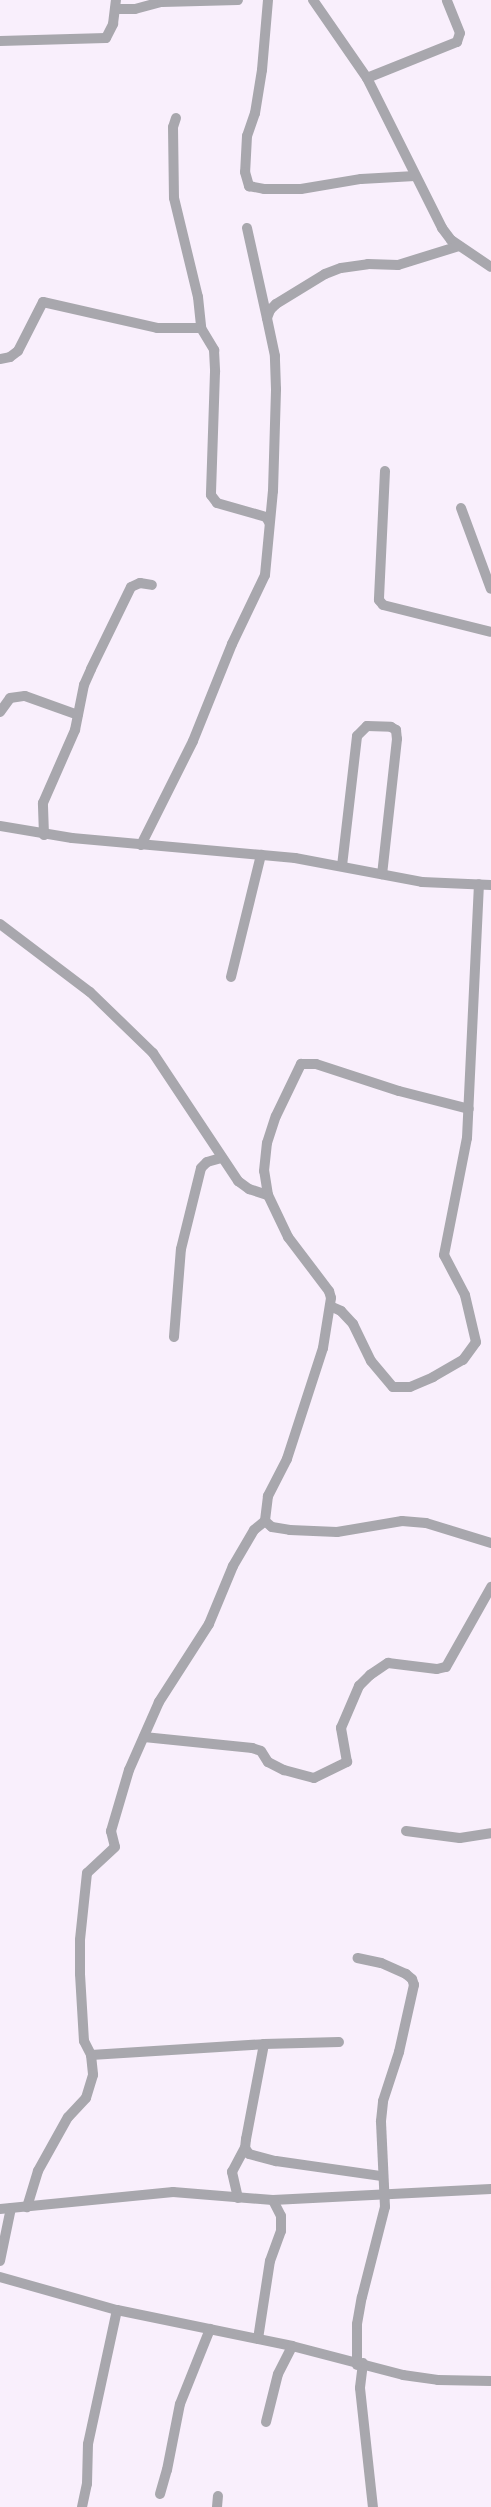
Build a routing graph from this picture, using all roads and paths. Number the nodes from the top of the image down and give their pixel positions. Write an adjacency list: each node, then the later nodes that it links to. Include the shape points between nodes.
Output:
1 (238, 0): 5 (street, via 162,2 135,9)
2 (268, 0): 9 (street, via 262,70 247,136 245,172 249,186 301,189)
3 (313, 0): 7 (street)
4 (447, 0): 7 (street, via 460,33 457,42)
5 (116, 4): 6 (street, via 106,38)
6 (0, 41)
7 (367, 78): 9 (street)
8 (176, 118): 14 (street, via 174,198 198,297)
9 (415, 176): 11 (street, via 442,228)
10 (248, 228): 13 (street)
11 (459, 246): 12 (street); 13 (street, via 398,265 361,265 324,274 276,304)
12 (491, 267)
13 (267, 318): 18 (street, via 275,356 276,389)
14 (201, 328): 15 (street, via 157,328 43,302 18,351); 18 (street, via 214,350 216,372 211,495 217,503 266,517)
15 (0, 359)
16 (386, 471): 21 (street, via 379,600 383,605)
17 (461, 508): 20 (street)
18 (269, 522): 26 (street, via 265,575 193,741)
19 (152, 585): 23 (street, via 141,583 131,587 84,685)
20 (491, 589)
21 (491, 632)
22 (0, 712): 23 (street, via 10,698 25,696)
23 (78, 715): 25 (street, via 43,803)
24 (0, 826): 25 (street)
25 (44, 835): 26 (street)
26 (141, 845): 27 (street)
27 (261, 855): 28 (street); 33 (street)
28 (342, 866): 29 (street); 29 (street, via 357,736 367,726 391,727 398,734)
29 (382, 874): 30 (street, via 422,882)
30 (479, 884): 31 (street); 34 (street)
31 (491, 885)
32 (0, 924): 35 (street, via 61,969 153,1053)
33 (231, 977)
34 (469, 1110): 36 (street, via 316,1064 301,1064 267,1143 264,1171); 37 (street, via 465,1151 444,1248 447,1263 465,1295 476,1342 463,1360 410,1387 393,1387 371,1361 353,1324)
35 (221, 1158): 36 (street, via 238,1181); 38 (street, via 201,1168 181,1249)
36 (268, 1195): 37 (street, via 288,1237 329,1291)
37 (330, 1306): 39 (street, via 323,1348 287,1459 268,1496)
38 (174, 1337)
39 (265, 1521): 40 (street, via 272,1527 290,1530 337,1532 402,1521 426,1523); 42 (street, via 254,1530 233,1566 209,1624 159,1702)
40 (491, 1543)
41 (491, 1587): 42 (street, via 446,1667 388,1663 359,1686 341,1728 346,1762 314,1778 284,1770 252,1748)
42 (144, 1737): 48 (street, via 129,1770 111,1831 115,1847 87,1873 84,1888 80,1974 84,2042)
43 (406, 1831): 44 (street, via 460,1838)
44 (491, 1833)
45 (358, 1958): 50 (street, via 381,1962 406,1974 414,1985 383,2101)
46 (339, 2042): 47 (street)
47 (264, 2044): 48 (street); 49 (street)
48 (91, 2055): 55 (street, via 90,2091 68,2117 38,2172)
49 (245, 2148): 50 (street, via 257,2158); 53 (street, via 232,2172)
50 (382, 2176): 52 (street)
51 (491, 2189): 52 (street)
52 (384, 2197): 54 (street); 63 (street, via 385,2207 357,2324)
53 (238, 2198): 54 (street); 55 (street, via 173,2192)
54 (273, 2200): 61 (street, via 281,2216 281,2231 270,2261)
55 (27, 2207): 56 (street)
56 (5, 2208): 57 (street)
57 (0, 2261)
58 (0, 2277): 59 (street)
59 (117, 2310): 60 (street); 68 (street, via 88,2445)
60 (210, 2329): 61 (street); 66 (street, via 180,2404)
61 (258, 2339): 62 (street)
62 (292, 2346): 63 (street); 65 (street, via 278,2374)
63 (360, 2364): 64 (street, via 438,2380); 67 (street)
64 (491, 2380)
65 (266, 2422)
66 (160, 2494)
67 (372, 2505)
68 (82, 2507)

